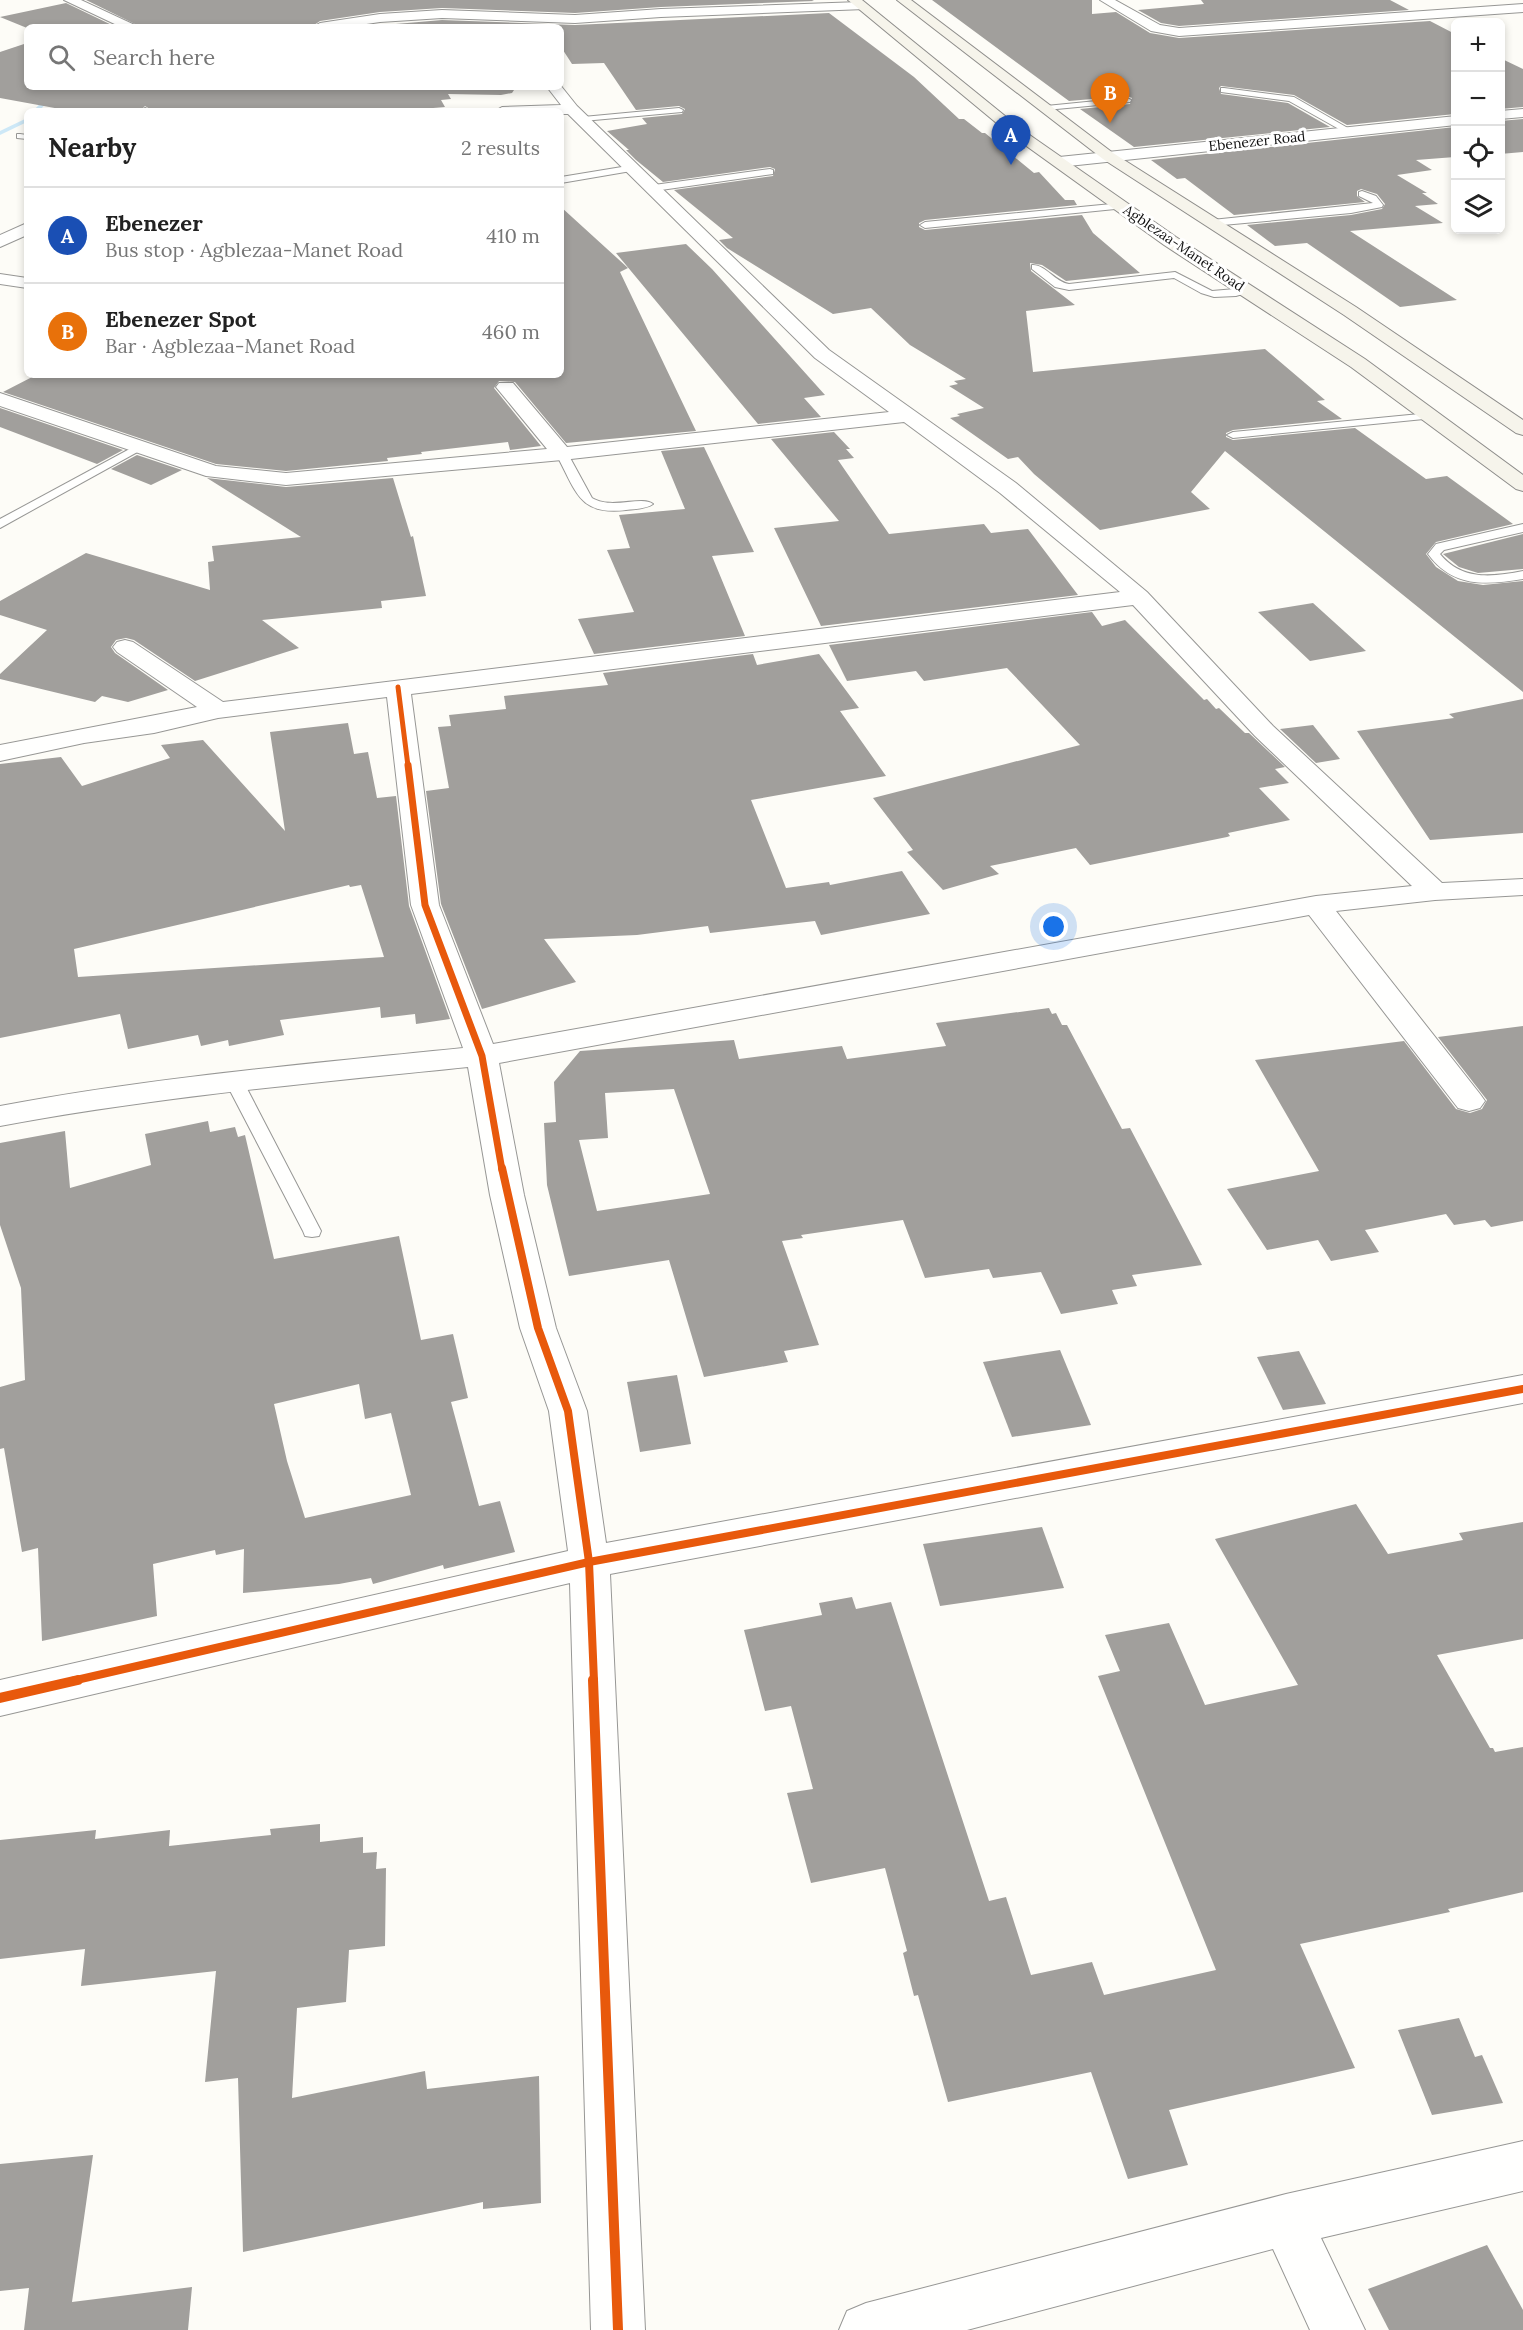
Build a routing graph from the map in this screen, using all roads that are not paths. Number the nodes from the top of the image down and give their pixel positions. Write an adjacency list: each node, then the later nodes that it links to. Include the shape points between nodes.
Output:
1 (70, 0): 9 (street)
2 (631, 0): 7 (street)
3 (903, 0): 16 (main road)
4 (1106, 0): 6 (street, via 1156,28 1179,32)
5 (856, 3): 7 (street); 25 (main road, Agblezaa-Manet Road)
6 (1522, 8)
7 (662, 13): 8 (street)
8 (575, 19): 10 (street, via 442,14); 11 (street)
9 (125, 24)
10 (340, 24)
11 (562, 24)
12 (1224, 90): 23 (lane, via 1291,99)
13 (543, 91): 15 (street); 20 (street)
14 (1127, 100): 16 (lane)
15 (509, 108)
16 (1046, 108): 24 (main road)
17 (679, 110): 20 (lane)
18 (564, 113): 20 (street)
19 (1523, 113): 21 (street)
20 (578, 114): 26 (street)
21 (1505, 115)
22 (1451, 120): 23 (street, Ebenezer Road)
23 (1349, 131): 24 (street, Ebenezer Road)
24 (1108, 156): 25 (street, Ebenezer Road); 32 (main road)
25 (1059, 162): 31 (main road, Agblezaa-Manet Road)
26 (634, 168): 28 (lane); 29 (street)
27 (770, 172): 29 (lane)
28 (564, 180)
29 (654, 188): 42 (street, via 822,354)
30 (1362, 194): 32 (lane, via 1379,205)
31 (1122, 207): 33 (lane); 39 (main road, Agblezaa-Manet Road)
32 (1212, 223): 44 (main road)
33 (925, 225)
34 (24, 230): 35 (street)
35 (0, 242)
36 (1035, 267): 39 (lane, via 1058,285 1069,287 1175,275 1206,293)
37 (0, 279): 38 (street)
38 (24, 283)
39 (1247, 291): 43 (main road, Agblezaa-Manet Road, via 1358,363)
40 (506, 387): 47 (street)
41 (0, 399): 46 (street)
42 (905, 416): 47 (street); 53 (street, via 1008,488)
43 (1430, 416): 45 (lane); 48 (main road, Agblezaa-Manet Road)
44 (1523, 429)
45 (1233, 435)
46 (137, 448): 47 (street, via 213,472 286,479); 50 (lane)
47 (562, 454): 49 (lane, via 592,504 603,508)
48 (1523, 485)
49 (647, 504)
50 (0, 524)
51 (1521, 532): 52 (lane, via 1440,547 1434,554 1468,579)
52 (1523, 575)
53 (1139, 597): 55 (street); 59 (street, via 1264,731)
54 (125, 647): 56 (street)
55 (398, 687): 56 (street); 61 (street, via 425,905)
56 (218, 710): 57 (street)
57 (0, 753)
58 (1523, 887): 59 (street)
59 (1435, 892): 60 (street)
60 (1316, 905): 61 (street); 63 (street)
61 (482, 1056): 62 (street); 67 (street, via 507,1195 538,1328 568,1411)
62 (234, 1080): 64 (street); 65 (lane)
63 (1469, 1101)
64 (0, 1116)
65 (312, 1231)
66 (1523, 1389): 67 (street)
67 (589, 1562): 68 (street); 71 (street)
68 (0, 1698)
69 (1523, 2166): 70 (street)
70 (1286, 2220): 72 (street); 73 (street)
71 (618, 2330)
72 (866, 2330)
73 (1338, 2330)

